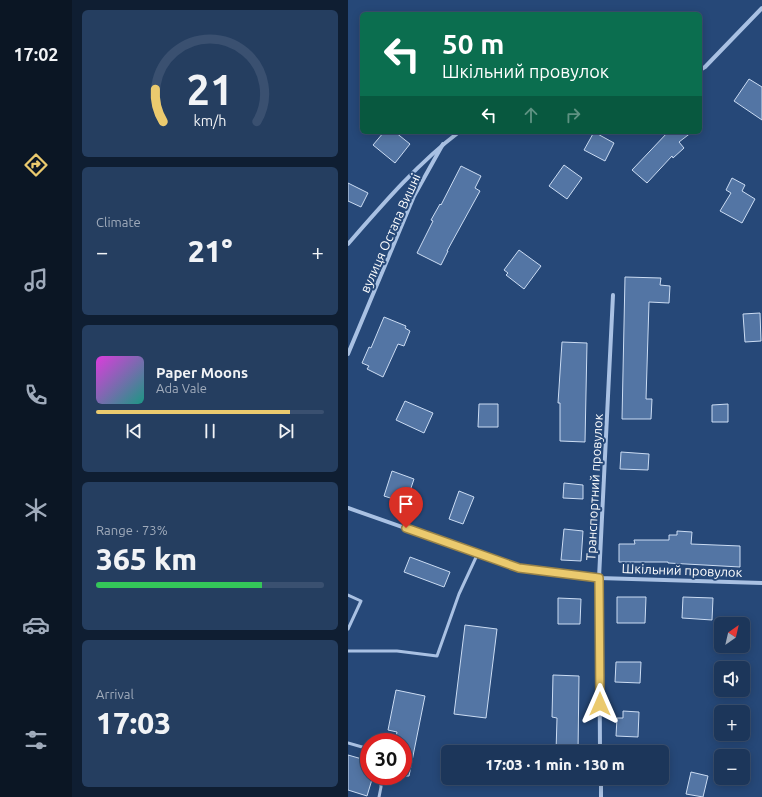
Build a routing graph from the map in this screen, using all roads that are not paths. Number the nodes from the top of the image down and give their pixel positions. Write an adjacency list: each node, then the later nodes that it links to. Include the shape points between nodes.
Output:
1 (762, 8): 2 (street)
2 (702, 69)
3 (456, 134): 4 (street)
4 (443, 144): 5 (street, via 380,206); 7 (street, вулиця Остапа Вишні, via 414,196)
5 (348, 244)
6 (613, 295): 10 (street, Транспортний провулок)
7 (348, 354)
8 (348, 508): 9 (street, Шкільний провулок)
9 (478, 553): 10 (street, Шкільний провулок, via 519,568); 14 (lane, via 459,594 437,656 397,651)
10 (599, 578): 11 (street, Шкільний провулок); 16 (street, Транспортний провулок)
11 (762, 583)
12 (348, 595): 13 (lane, via 361,601)
13 (348, 629)
14 (348, 651)
15 (348, 743): 17 (lane)
16 (600, 745)
17 (360, 746)
18 (381, 785): 20 (lane)
19 (600, 785): 21 (street)
20 (379, 797)
21 (601, 797)

